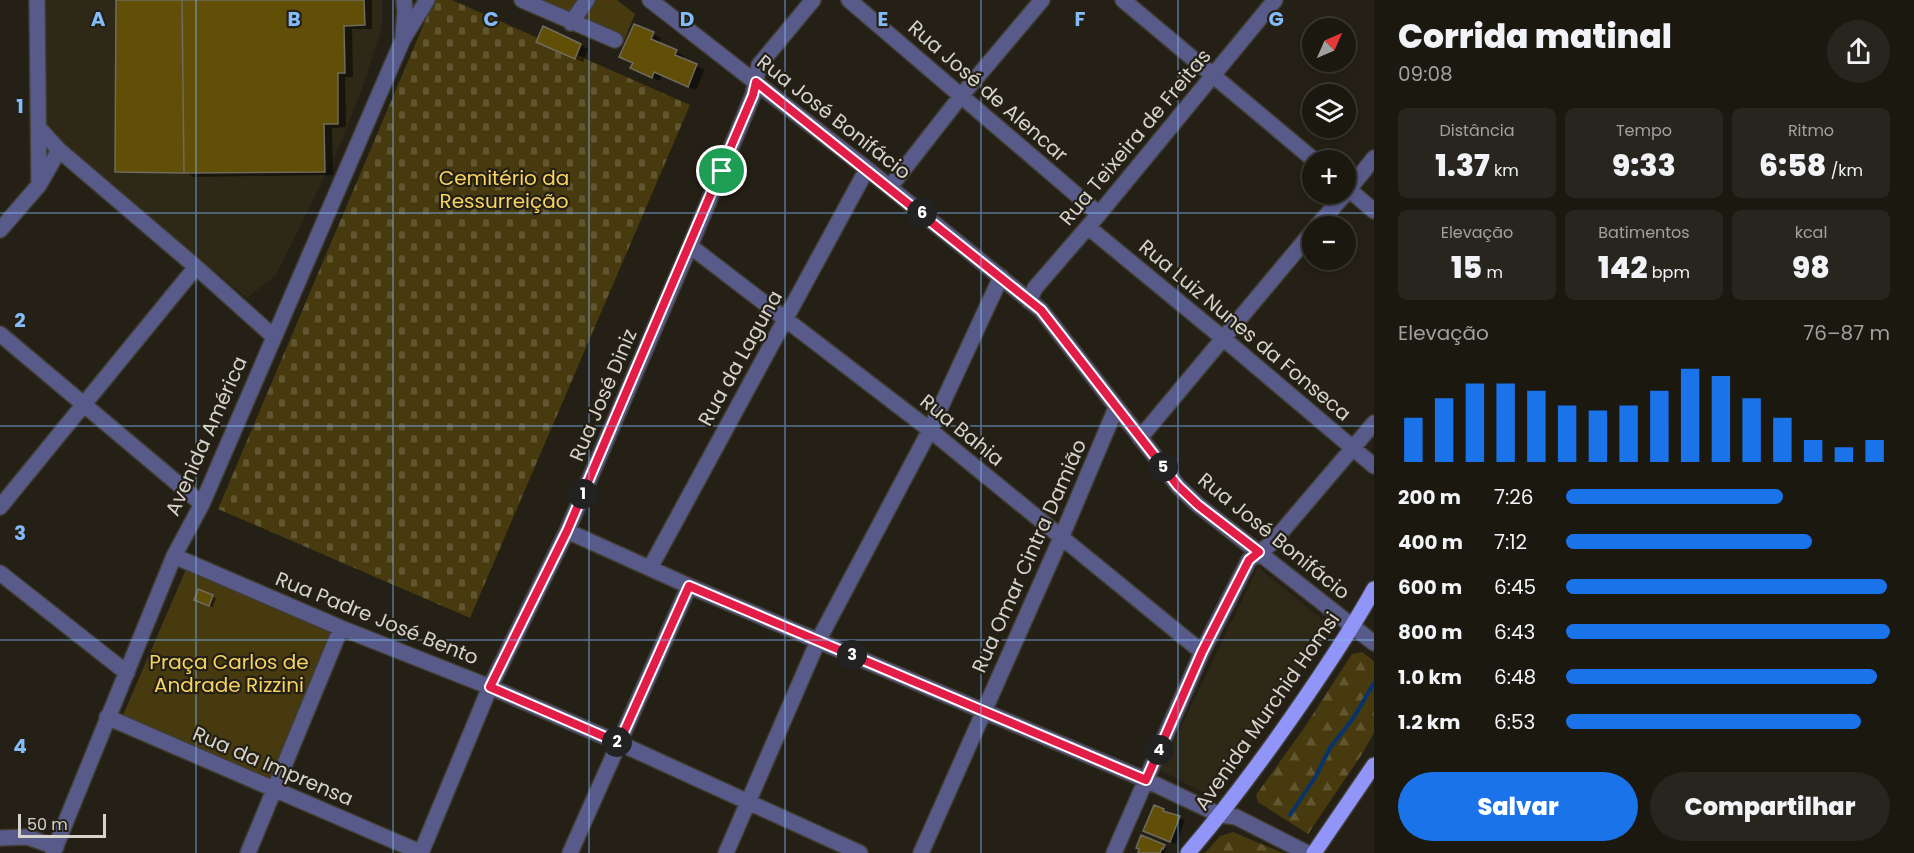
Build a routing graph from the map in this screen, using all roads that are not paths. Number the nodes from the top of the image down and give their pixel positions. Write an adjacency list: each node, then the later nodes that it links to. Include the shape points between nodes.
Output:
1 (37, 0): 18 (street)
2 (404, 0): 13 (street, Avenida América)
3 (427, 0): 13 (street, Avenida América)
4 (522, 0): 12 (street)
5 (586, 0): 12 (street)
6 (650, 0): 16 (street, Rua José Bonifácio)
7 (813, 0): 16 (street, Rua José Diniz, via 759,65)
8 (849, 0): 17 (street, Rua José de Alencar)
9 (1042, 0): 17 (street)
10 (1123, 0): 15 (street)
11 (1275, 0): 15 (street, Rua Teixeira de Freitas)
12 (571, 23): 14 (street)
13 (403, 39): 40 (street, Avenida América)
14 (615, 40)
15 (1213, 76): 20 (street); 29 (street, Rua Teixeira de Freitas)
16 (756, 82): 22 (street, Rua José Bonifácio); 34 (street, Rua José Diniz)
17 (961, 96): 25 (street); 29 (street, Rua José de Alencar)
18 (39, 128): 19 (street); 24 (street)
19 (59, 150): 24 (street); 35 (street)
20 (1302, 150)
21 (1374, 158): 23 (street)
22 (867, 169): 25 (street, Rua José Bonifácio); 38 (street, Rua da Laguna)
23 (1356, 179)
24 (39, 185): 32 (street)
25 (890, 187): 36 (street, Rua José Bonifácio)
26 (1356, 198): 28 (street)
27 (1335, 204): 30 (street)
28 (1374, 211)
29 (1099, 214): 31 (street, Rua Teixeira de Freitas)
30 (1325, 216)
31 (1088, 227): 37 (street, Rua Teixeira de Freitas, via 1035,288); 41 (street, Rua Luiz Nunes da Fonseca)
32 (0, 230)
33 (1302, 244): 41 (street)
34 (690, 246): 38 (street, Rua Bahia); 51 (street, Rua José Diniz)
35 (196, 267): 40 (street); 42 (street)
36 (1001, 277): 37 (street, Rua José Bonifácio); 45 (street)
37 (1029, 301): 43 (street, Rua José Bonifácio, via 1041,310)
38 (785, 320): 45 (street, Rua Bahia); 55 (street, Rua da Laguna)
39 (0, 334): 42 (street)
40 (273, 336): 49 (street, Avenida América)
41 (1224, 339): 46 (street); 47 (street, Rua Luiz Nunes da Fonseca)
42 (84, 405): 49 (street); 50 (street)
43 (1116, 408): 46 (street, Rua José Bonifácio); 52 (street, Rua Omar Cintra Damião)
44 (1374, 423): 47 (street)
45 (930, 430): 52 (street, Rua Bahia); 61 (street)
46 (1140, 438): 53 (street, Rua José Bonifácio, via 1178,486)
47 (1354, 448): 48 (street, Rua Luiz Nunes da Fonseca); 53 (street, via 1272,543)
48 (1374, 466)
49 (202, 504): 54 (street, Avenida América)
50 (0, 507)
51 (567, 531): 55 (street); 65 (street, Rua José Diniz)
52 (1061, 538): 63 (street, Rua Bahia); 66 (street, Rua Omar Cintra Damião)
53 (1259, 552): 59 (street, Rua José Bonifácio); 63 (street, via 1249,560)
54 (174, 556): 60 (street, Rua Padre José Bento); 64 (street, Avenida América)
55 (650, 568): 57 (street)
56 (0, 573): 64 (street)
57 (689, 586): 61 (street); 68 (street)
58 (1374, 589): 59 (main road, Avenida Murchid Homsi)
59 (1353, 627): 62 (street, Rua José Bonifácio); 73 (main road, Avenida Murchid Homsi)
60 (341, 628): 65 (street, Rua Padre José Bento); 71 (street)
61 (818, 641): 66 (street); 72 (street)
62 (1374, 643)
63 (1202, 652): 70 (street)
64 (127, 673): 67 (street, Avenida América)
65 (490, 687): 68 (street, Rua Padre José Bento); 77 (street, Rua José Diniz)
66 (983, 711): 70 (street); 81 (street, Rua Omar Cintra Damião)
67 (107, 717): 71 (street, Rua da Imprensa); 75 (street, Avenida América)
68 (619, 743): 72 (street, Rua Padre José Bento); 78 (street)
69 (1374, 765): 85 (main road)
70 (1146, 780): 73 (street); 82 (street)
71 (275, 790): 76 (street); 77 (street, Rua da Imprensa)
72 (749, 802): 79 (street); 80 (street, Rua Padre José Bento)
73 (1220, 815): 83 (main road, Avenida Murchid Homsi); 84 (street, via 1236,817)
74 (0, 838): 75 (street, via 27,837)
75 (55, 850)
76 (248, 853)
77 (421, 853)
78 (570, 853)
79 (726, 853)
80 (860, 853)
81 (921, 853)
82 (1114, 853)
83 (1188, 853)
84 (1307, 853)
85 (1314, 853)

